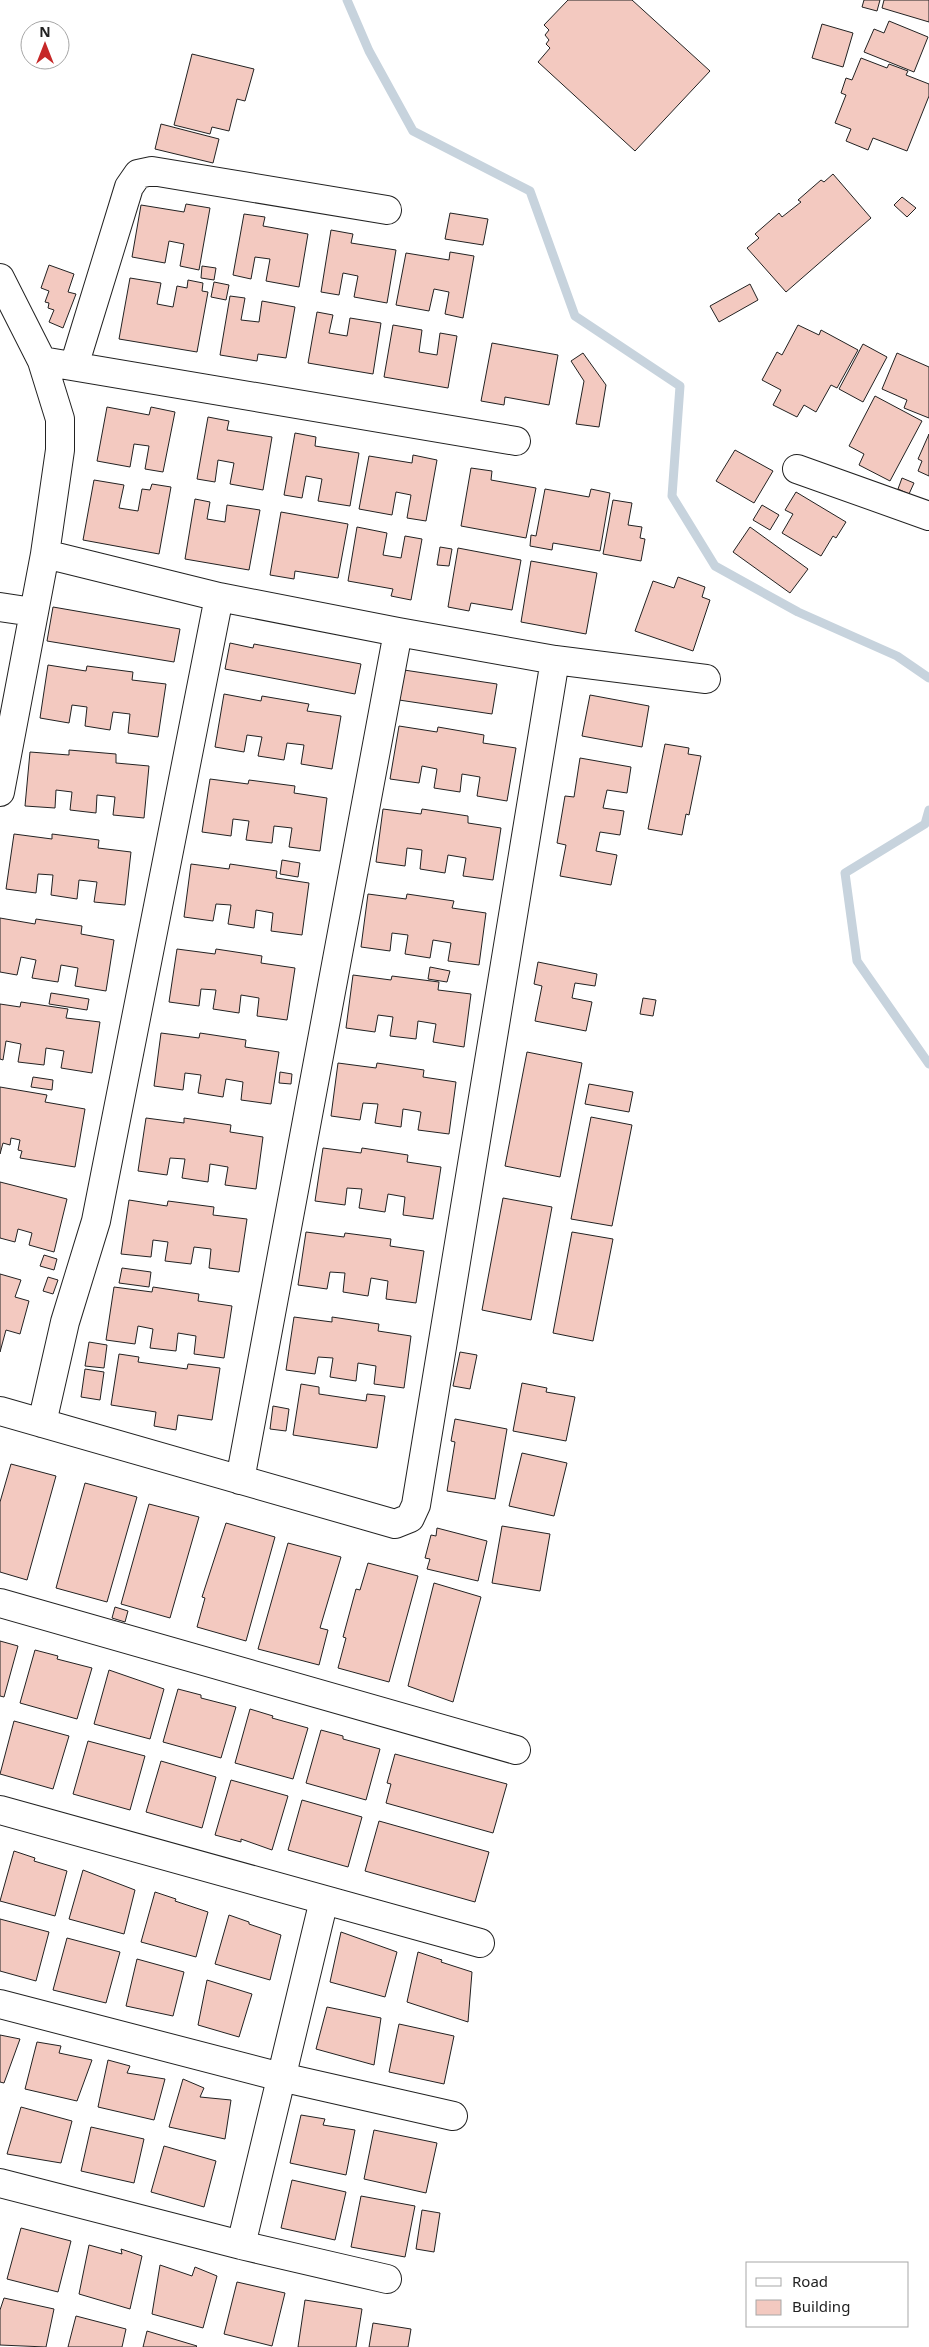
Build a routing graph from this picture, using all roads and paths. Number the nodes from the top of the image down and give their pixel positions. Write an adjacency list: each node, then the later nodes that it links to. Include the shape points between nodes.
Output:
1 (387, 210): 4 (street, via 152,171 138,174 129,187)
2 (0, 278): 3 (street)
3 (42, 361): 4 (street); 8 (street, via 60,419 60,450)
4 (74, 366): 5 (street)
5 (516, 441)
6 (797, 469): 7 (street)
7 (929, 516)
8 (44, 554): 9 (street); 11 (street)
9 (219, 597): 12 (street); 17 (street, via 96,1221 65,1322)
10 (0, 607): 11 (street)
11 (33, 612): 15 (street)
12 (398, 632): 13 (street); 18 (street)
13 (555, 660): 14 (street); 18 (street, via 416,1505 410,1518 395,1524)
14 (706, 680)
15 (0, 792)
16 (0, 1411): 17 (street)
17 (42, 1422): 18 (street)
18 (240, 1480)
19 (0, 1603): 20 (street)
20 (516, 1750)
21 (0, 1810): 22 (street)
22 (324, 1900): 23 (street); 25 (street)
23 (480, 1943)
24 (0, 2004): 25 (street)
25 (281, 2077): 26 (street); 28 (street)
26 (453, 2116)
27 (0, 2183): 28 (street)
28 (242, 2246): 29 (street)
29 (387, 2279)

